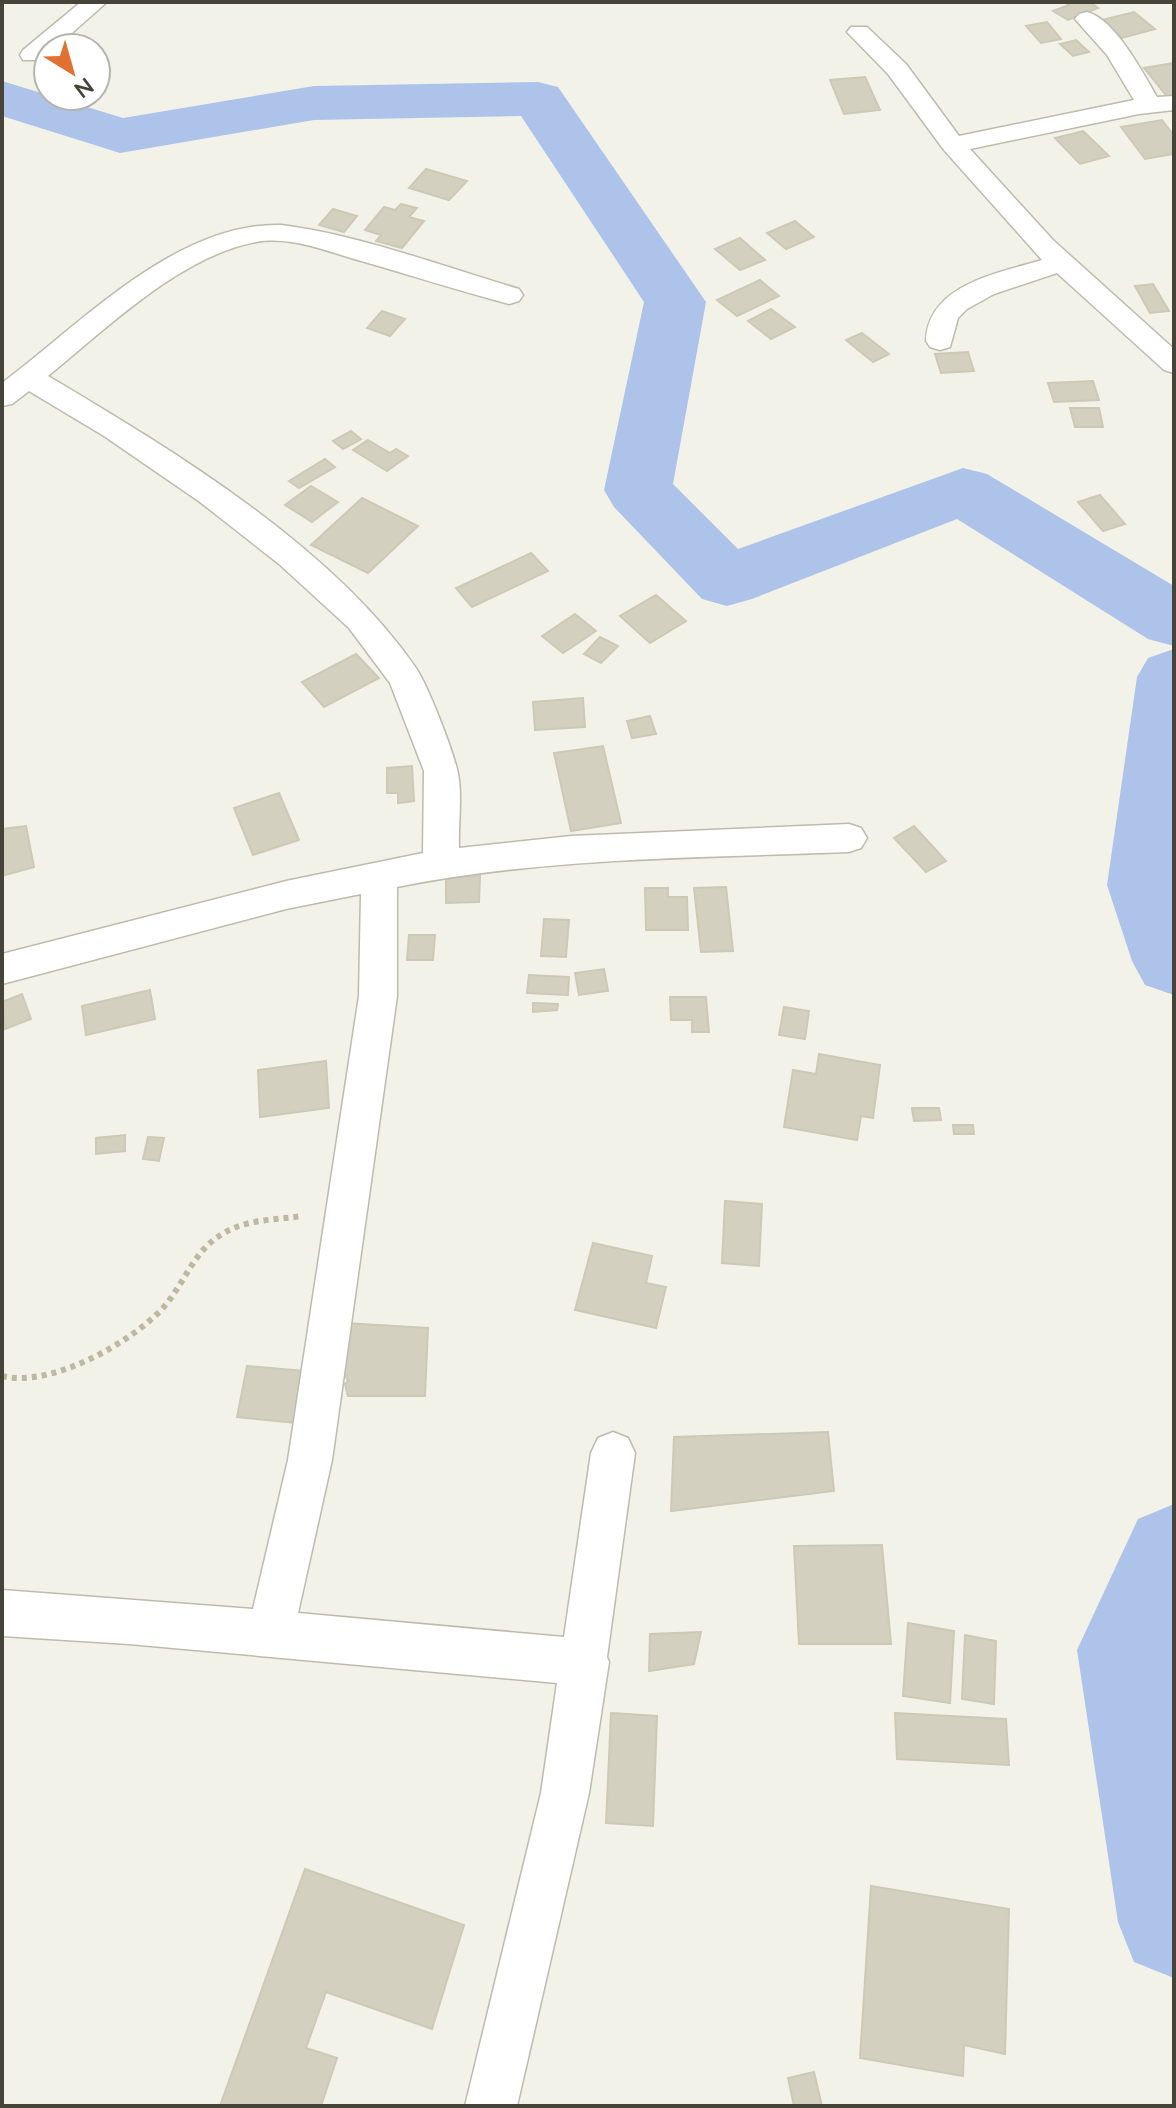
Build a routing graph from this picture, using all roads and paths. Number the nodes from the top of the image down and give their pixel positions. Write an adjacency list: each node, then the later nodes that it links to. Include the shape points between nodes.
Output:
1 (95, 2): 3 (street)
2 (1087, 19): 5 (street)
3 (59, 32)
4 (859, 32): 6 (street, via 897,69)
5 (1162, 104): 6 (street)
6 (953, 145): 7 (street)
7 (1061, 263): 9 (street, via 953,306 943,320); 10 (street)
8 (509, 295): 11 (street, via 297,235 257,234 187,260 79,335)
9 (940, 341)
10 (1174, 364)
11 (29, 378): 12 (street); 14 (street, via 211,495 290,556 360,620 405,678 441,771)
12 (2, 397)
13 (849, 838): 14 (street, via 571,850)
14 (441, 864): 15 (street)
15 (379, 877): 16 (street, via 286,895); 17 (street, via 378,996)
16 (2, 969)
17 (346, 1210): 18 (path, via 256,1222 224,1232 196,1255 162,1308 137,1328 65,1370 28,1380); 21 (street, via 310,1460)
18 (2, 1376)
19 (613, 1453): 22 (street)
20 (2, 1613): 21 (street)
21 (270, 1634): 22 (street)
22 (586, 1662): 23 (street, via 565,1793)
23 (491, 2106)

